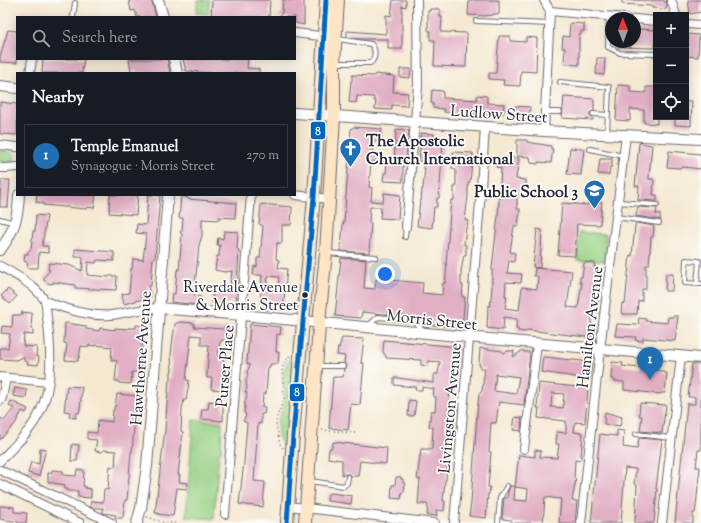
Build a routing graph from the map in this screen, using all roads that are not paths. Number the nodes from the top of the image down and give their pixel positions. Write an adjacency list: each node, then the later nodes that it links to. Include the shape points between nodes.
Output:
1 (158, 0): 11 (street)
2 (326, 0): 20 (main road)
3 (338, 0): 21 (main road)
4 (417, 0): 39 (street, via 418,86)
5 (544, 0): 8 (street)
6 (671, 0): 9 (street)
7 (75, 3): 10 (lane)
8 (550, 10): 12 (street); 16 (street)
9 (675, 12)
10 (73, 16)
11 (163, 16)
12 (605, 16)
13 (641, 20): 14 (street)
14 (653, 21)
15 (476, 22): 16 (lane)
16 (549, 24): 32 (street)
17 (689, 24): 18 (street)
18 (701, 25)
19 (296, 33): 20 (street)
20 (323, 35): 21 (street); 36 (main road)
21 (335, 38): 26 (main road); 26 (lane, via 371,44 374,46 374,58 370,62)
22 (610, 48): 23 (lane, via 620,53)
23 (653, 54)
24 (32, 60): 27 (street)
25 (174, 60): 28 (street)
26 (334, 63): 38 (main road)
27 (30, 72)
28 (177, 72)
29 (560, 82): 37 (lane, via 609,87)
30 (0, 86): 31 (street)
31 (16, 88)
32 (545, 112): 33 (lane); 41 (street)
33 (560, 112)
34 (296, 113): 36 (street, Ludlow Street)
35 (593, 114): 37 (lane)
36 (318, 115): 38 (street, Ludlow Street); 55 (main road)
37 (608, 115): 42 (lane)
38 (334, 117): 39 (street, Ludlow Street); 56 (main road)
39 (414, 122): 40 (street, Ludlow Street); 63 (street)
40 (485, 127): 41 (street, Ludlow Street); 75 (street, Livingston Avenue)
41 (544, 131): 42 (street, Ludlow Street)
42 (607, 134): 43 (street, Ludlow Street)
43 (626, 135): 44 (street, Ludlow Street); 48 (street, Hamilton Avenue)
44 (701, 139)
45 (0, 145): 46 (street)
46 (16, 147)
47 (590, 150): 48 (lane)
48 (623, 156): 57 (street, Hamilton Avenue)
49 (16, 166): 50 (street)
50 (0, 168)
51 (296, 195): 55 (street)
52 (19, 196): 61 (street)
53 (168, 196): 71 (street, Hawthorne Avenue)
54 (251, 196): 72 (street, Purser Place)
55 (314, 197): 56 (street); 73 (main road)
56 (329, 199): 66 (main road)
57 (618, 202): 58 (lane); 59 (street, Hamilton Avenue)
58 (657, 205)
59 (616, 217): 62 (lane); 77 (street, Hamilton Avenue)
60 (0, 220): 61 (lane)
61 (16, 223): 65 (street)
62 (659, 223)
63 (406, 227): 64 (lane)
64 (405, 237)
65 (0, 250)
66 (326, 253): 67 (lane); 74 (main road)
67 (376, 256)
68 (0, 266): 70 (street, via 19,277)
69 (699, 284): 69 (lane, via 699,261 686,260 685,282)
70 (45, 301): 71 (street, via 59,307 99,315); 83 (street, via 50,340)
71 (159, 308): 72 (street, Morris Street); 99 (street, Hawthorne Avenue, via 147,466)
72 (242, 315): 73 (street, Morris Street); 96 (street, Purser Place)
73 (304, 321): 74 (street, Morris Street); 94 (main road)
74 (319, 322): 75 (street, Morris Street); 80 (main road)
75 (469, 338): 76 (street, Morris Street); 103 (street, Livingston Avenue)
76 (537, 344): 77 (street, Morris Street); 87 (street)
77 (600, 349): 78 (street, Morris Street); 105 (street, Hamilton Avenue)
78 (680, 356): 79 (street, Morris Street); 86 (street)
79 (701, 358)
80 (316, 366): 81 (lane); 91 (main road)
81 (343, 366)
82 (3, 377): 83 (street); 84 (street)
83 (48, 382): 88 (street, via 45,400 31,428)
84 (0, 401)
85 (636, 434): 86 (lane)
86 (671, 438): 106 (street)
87 (524, 449)
88 (0, 461)
89 (0, 470): 98 (street)
90 (348, 477): 91 (lane, via 344,486)
91 (308, 481): 95 (main road)
92 (0, 484): 97 (street)
93 (507, 486): 104 (lane, via 500,498)
94 (288, 506): 95 (street); 100 (main road)
95 (306, 508): 101 (main road); 102 (street)
96 (225, 514)
97 (80, 523)
98 (112, 523)
99 (137, 523)
100 (287, 523)
101 (305, 523)
102 (435, 523)
103 (454, 523)
104 (498, 523)
105 (581, 523)
106 (662, 523)

